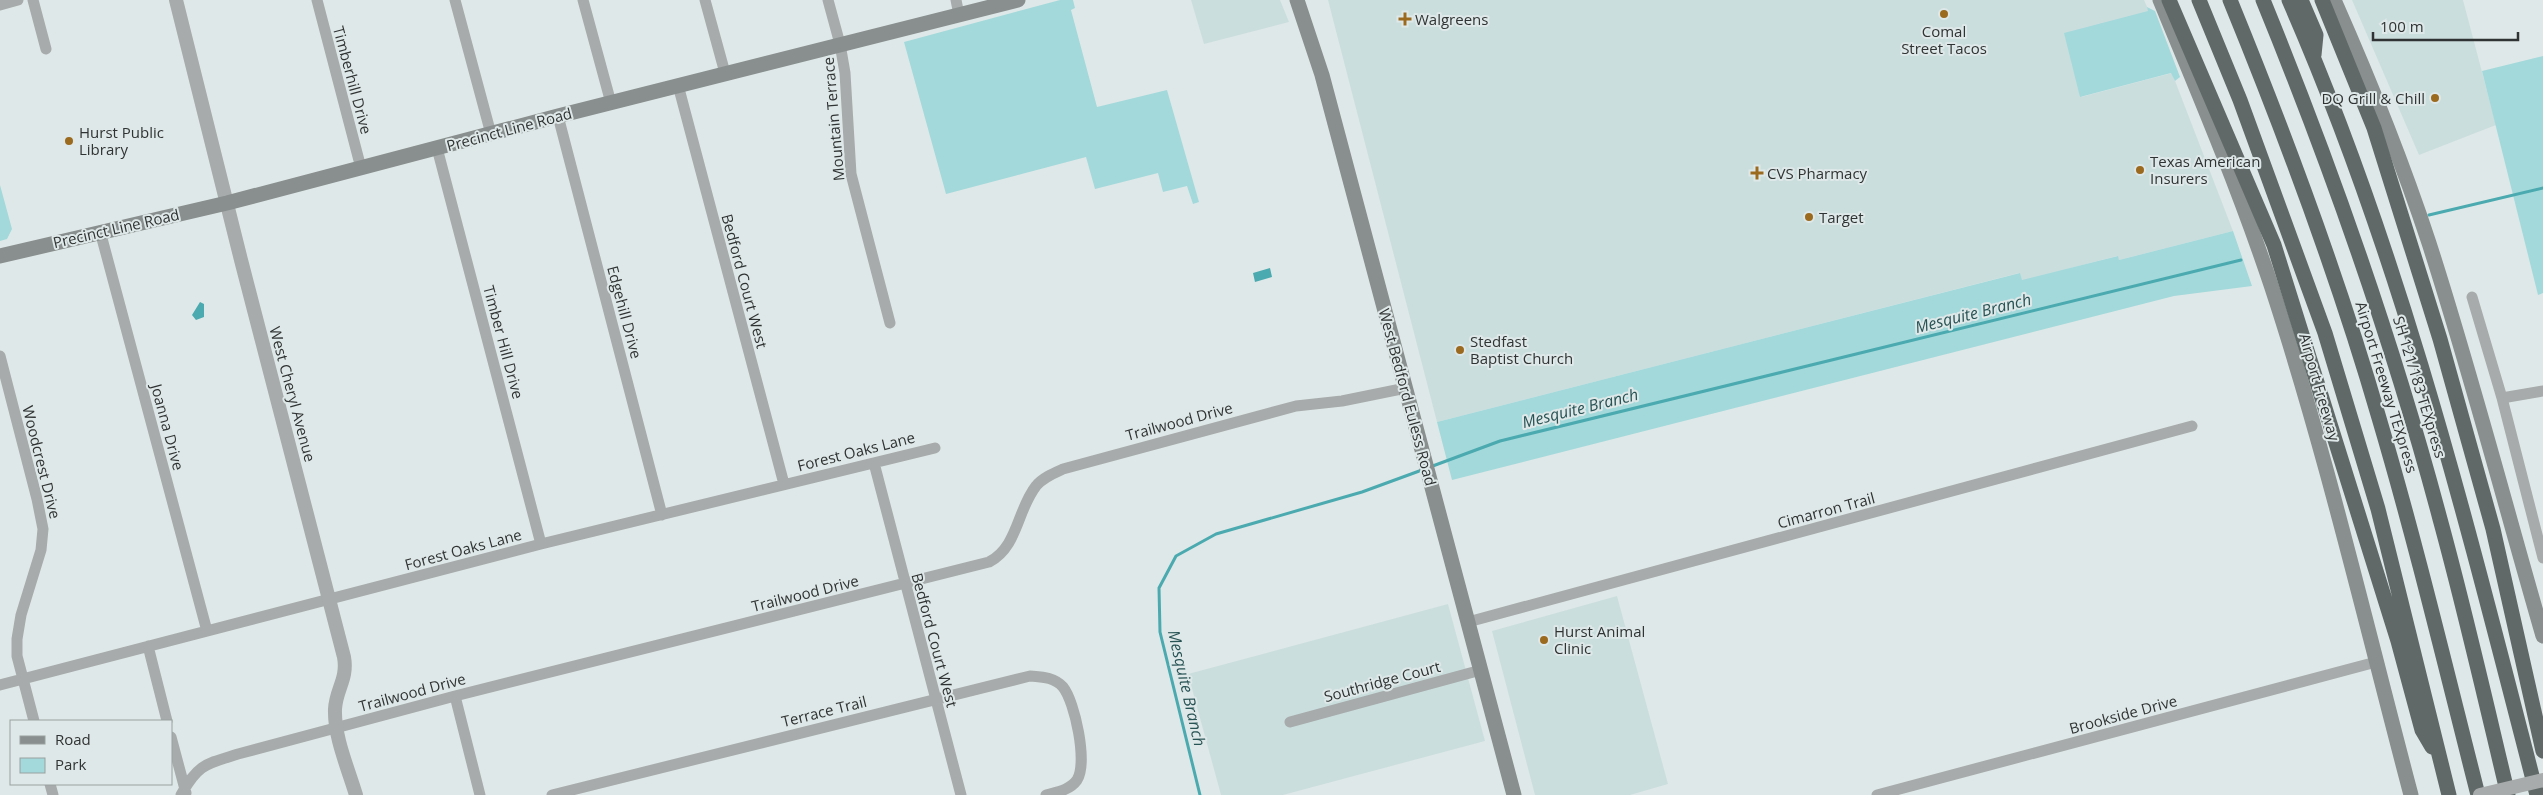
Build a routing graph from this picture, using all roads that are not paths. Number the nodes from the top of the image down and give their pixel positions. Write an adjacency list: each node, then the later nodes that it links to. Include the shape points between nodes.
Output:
1 (18, 0): 20 (street)
2 (33, 0): 23 (street)
3 (176, 0): 32 (street, West Cheryl Avenue)
4 (317, 0): 31 (street, Timberhill Drive)
5 (455, 0): 29 (street)
6 (583, 0): 27 (street)
7 (705, 0): 25 (street)
8 (828, 0): 22 (street, Mountain Terrace)
9 (1018, 0): 21 (main road, Precinct Line Road)
10 (1298, 0): 38 (main road, West Bedford Euless Road, via 1322,75)
11 (2160, 0): 54 (main road, Airport Freeway, via 2203,103 2272,287 2304,393)
12 (2169, 0): 66 (highway, via 2274,245 2398,642 2422,730)
13 (2199, 0): 66 (highway, Airport Freeway, via 2244,110 2325,333 2378,509)
14 (2230, 0): 78 (highway, Airport Freeway TEXpress, via 2292,155 2361,358 2412,531)
15 (2263, 0): 79 (highway, SH 121/183 TEXpress, via 2341,203 2406,400 2455,575)
16 (2290, 0): 24 (highway)
17 (2301, 0): 24 (highway, via 2316,35)
18 (2322, 0): 65 (highway, via 2374,128 2440,339 2493,529)
19 (2334, 0): 52 (main road, via 2374,94 2428,242 2473,387)
20 (0, 4)
21 (958, 8): 22 (main road, Precinct Line Road)
22 (840, 44): 25 (main road, Precinct Line Road); 36 (street, Mountain Terrace, via 851,174)
23 (46, 49)
24 (2314, 57): 80 (highway, via 2343,128 2419,352)
25 (726, 74): 26 (main road, Precinct Line Road)
26 (678, 85): 27 (main road, Precinct Line Road); 44 (street, Bedford Court West)
27 (610, 103): 28 (main road, Precinct Line Road)
28 (558, 116): 29 (main road, Precinct Line Road); 45 (street, Edgehill Drive)
29 (491, 134): 30 (main road, Precinct Line Road)
30 (437, 148): 31 (main road, Precinct Line Road); 46 (street, Timber Hill Drive)
31 (361, 168): 32 (main road, Precinct Line Road)
32 (227, 203): 33 (main road, Precinct Line Road); 49 (street, West Cheryl Avenue)
33 (100, 231): 34 (main road, Precinct Line Road); 51 (street, Joanna Drive)
34 (0, 256)
35 (2472, 296): 40 (street)
36 (890, 323)
37 (0, 356): 56 (street, Woodcrest Drive, via 43,529 41,550 17,639 17,656)
38 (1406, 388): 48 (street, Trailwood Drive, via 1296,406 1063,469 1036,486 1007,548 999,557); 50 (main road, West Bedford Euless Road)
39 (2543, 391): 40 (street)
40 (2502, 398): 47 (street)
41 (2192, 426): 50 (street, Cimarron Trail)
42 (935, 448): 43 (street, Forest Oaks Lane)
43 (874, 463): 44 (street, Forest Oaks Lane); 48 (street, Bedford Court West)
44 (784, 484): 45 (street, Forest Oaks Lane)
45 (662, 515): 46 (street, Forest Oaks Lane)
46 (541, 544): 49 (street, Forest Oaks Lane)
47 (2543, 558)
48 (905, 584): 58 (street, Trailwood Drive); 59 (street, Bedford Court West)
49 (330, 599): 51 (street, Forest Oaks Lane); 63 (street, West Cheryl Avenue, via 346,671 336,700)
50 (1468, 622): 55 (main road, West Bedford Euless Road)
51 (207, 631): 53 (street, Forest Oaks Lane)
52 (2543, 636)
53 (148, 646): 56 (street, Forest Oaks Lane); 61 (street)
54 (2376, 662): 69 (street, Brookside Drive); 76 (main road, Airport Freeway)
55 (1481, 670): 62 (street, Southridge Court); 75 (main road, West Bedford Euless Road)
56 (23, 679): 57 (street, Forest Oaks Lane); 60 (street, Woodcrest Drive)
57 (0, 685)
58 (455, 696): 63 (street, Trailwood Drive); 71 (street)
59 (935, 699): 72 (street, Terrace Trail); 73 (street, Bedford Court West); 74 (street, Terrace Trail, via 1030,676 1048,677 1062,686 1069,699 1082,750 1082,769 1076,782 1066,790)
60 (34, 720)
61 (167, 720)
62 (1290, 722)
63 (337, 728): 68 (street, Trailwood Drive, via 205,764 194,772); 70 (street, West Cheryl Avenue)
64 (172, 741): 68 (street)
65 (2543, 751)
66 (2440, 759): 77 (highway, Airport Freeway)
67 (2543, 780): 78 (street, bridge)
68 (184, 793)
69 (1883, 794)
70 (356, 795)
71 (480, 795)
72 (552, 795)
73 (961, 795)
74 (1046, 795)
75 (1514, 795)
76 (2410, 795)
77 (2449, 795)
78 (2479, 795)
79 (2508, 795)
80 (2538, 795)

